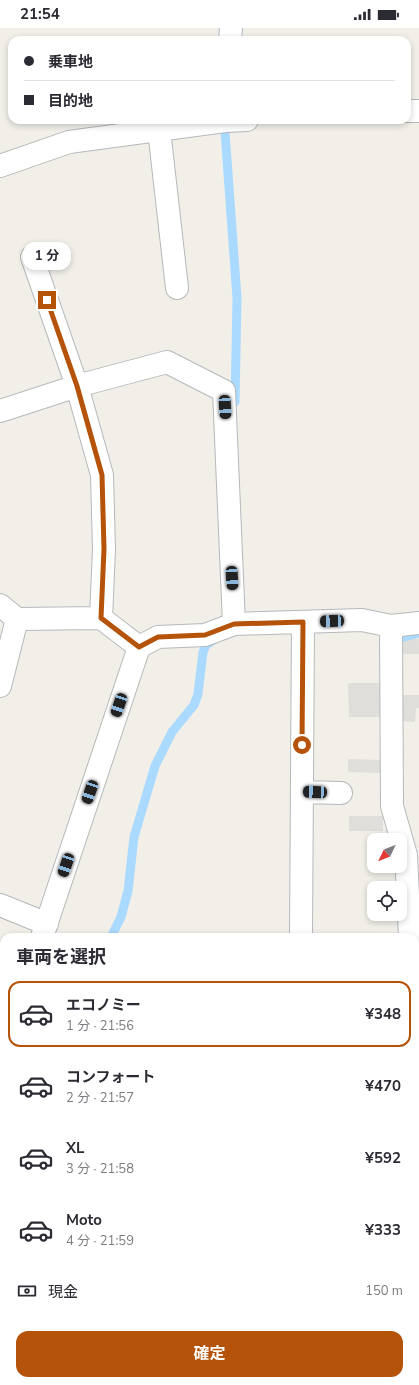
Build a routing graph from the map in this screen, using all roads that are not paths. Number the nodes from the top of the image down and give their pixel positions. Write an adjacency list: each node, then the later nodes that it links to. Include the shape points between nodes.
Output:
1 (203, 124): 2 (street)
2 (159, 130): 3 (street, via 69,142); 5 (street)
3 (0, 166)
4 (32, 257): 6 (street)
5 (177, 288)
6 (77, 386): 7 (street); 9 (street, via 102,475 104,549); 13 (street, via 167,362 224,391)
7 (0, 411)
8 (0, 605): 10 (street)
9 (101, 618): 10 (street); 15 (street)
10 (17, 619): 16 (street)
11 (303, 622): 13 (street); 14 (street, via 362,620); 17 (street)
12 (419, 623): 14 (street)
13 (234, 624): 15 (street, via 205,635 158,637)
14 (391, 626): 22 (street, via 392,806 406,855)
15 (139, 647): 20 (street)
16 (0, 686)
17 (302, 792): 18 (street); 21 (street)
18 (341, 793)
19 (0, 905): 20 (street)
20 (44, 930)
21 (301, 933)
22 (410, 933)

